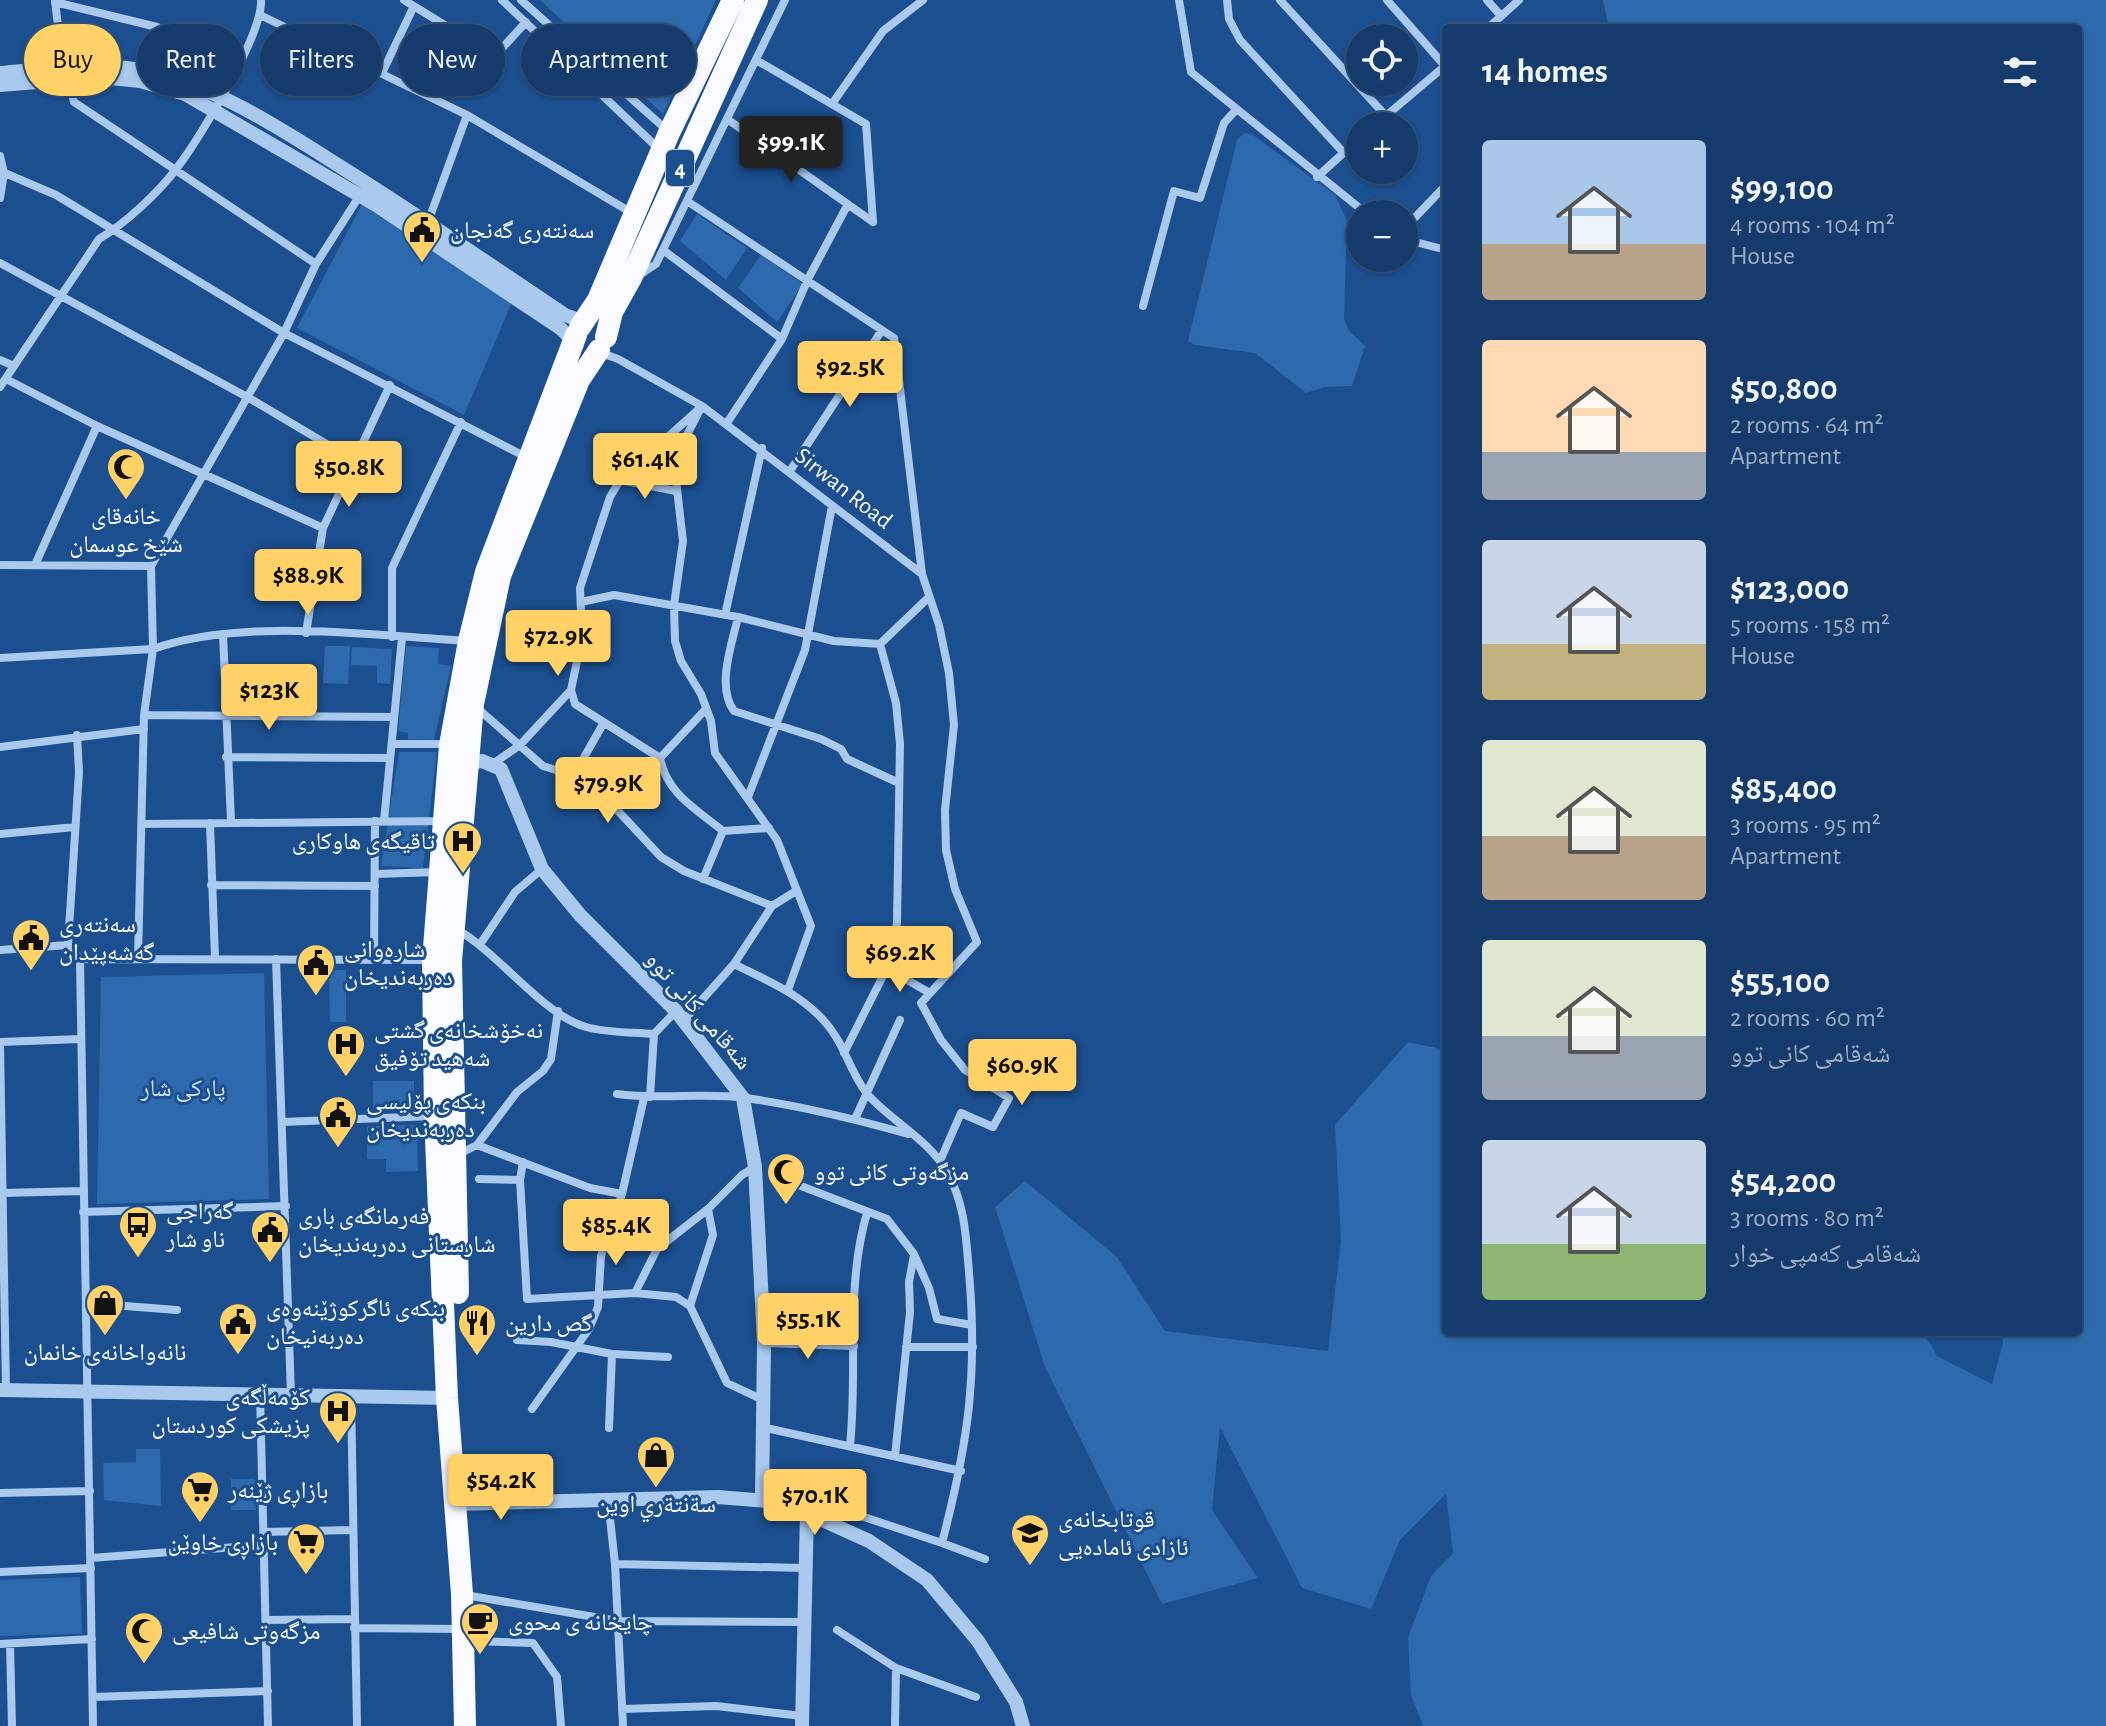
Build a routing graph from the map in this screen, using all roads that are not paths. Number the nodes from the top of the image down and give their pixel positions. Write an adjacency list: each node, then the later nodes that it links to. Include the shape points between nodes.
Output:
1 (261, 0): 17 (street)
2 (404, 0): 16 (street)
3 (502, 0): 19 (street)
4 (521, 0): 41 (street)
5 (733, 0): 41 (highway, 4)
6 (757, 0): 63 (highway, 4)
7 (785, 0): 24 (street)
8 (923, 0): 35 (street, via 883,31)
9 (1179, 0): 36 (street, via 1191,72)
10 (1227, 0): 43 (street, via 1240,40)
11 (1280, 0): 37 (street)
12 (1387, 0): 25 (street)
13 (1487, 0): 18 (street)
14 (1519, 0): 18 (street)
15 (55, 1): 20 (street); 21 (street)
16 (414, 6): 19 (street, via 495,56); 29 (street)
17 (262, 16): 22 (street); 34 (street)
18 (1501, 16): 23 (street)
19 (526, 22): 41 (street)
20 (58, 24)
21 (145, 24)
22 (279, 24)
23 (1492, 24)
24 (756, 60): 35 (street); 40 (street)
25 (1442, 62)
26 (1442, 69): 38 (street)
27 (0, 73): 28 (street)
28 (24, 73)
29 (382, 73): 39 (street)
30 (121, 79): 34 (street)
31 (24, 81): 32 (street)
32 (0, 85)
33 (72, 96): 45 (street)
34 (218, 102): 45 (street); 49 (street); 56 (street)
35 (832, 104): 53 (street, via 866,124 873,222)
36 (1235, 111): 47 (street); 66 (street, via 1224,123 1200,198 1174,191)
37 (1382, 112)
38 (1391, 112)
39 (467, 115): 55 (street); 56 (street)
40 (727, 119): 52 (street); 53 (street)
41 (666, 143): 55 (highway, 4)
42 (1346, 150): 43 (street)
43 (1343, 152): 47 (street)
44 (0, 156): 46 (street)
45 (176, 169): 57 (street); 62 (street)
46 (2, 172): 50 (street); 57 (street, via 56,195)
47 (1317, 177): 51 (street)
48 (1442, 189): 54 (street)
49 (360, 195): 62 (street); 70 (street)
50 (0, 198)
51 (1348, 200)
52 (687, 201): 60 (street); 64 (street)
53 (848, 204): 64 (street)
54 (1418, 214)
55 (637, 216): 70 (highway, 4, via 593,311)
56 (428, 222): 70 (street, via 565,315)
57 (113, 230): 65 (street, via 99,239); 68 (street)
58 (1418, 243): 59 (street)
59 (1442, 249)
60 (663, 250): 63 (street, via 651,270); 69 (street)
61 (0, 263): 65 (street)
62 (316, 264): 68 (street)
63 (631, 278): 70 (highway, 4)
64 (808, 279): 67 (street); 69 (street)
65 (62, 295): 72 (street); 75 (street)
66 (1143, 306)
67 (882, 330): 83 (street); 92 (street, via 894,338)
68 (284, 333): 74 (street); 75 (street)
69 (782, 339): 78 (street)
70 (591, 340): 76 (street, Sirwan Road); 81 (highway, 4); 108 (highway, 4, via 500,576)
71 (0, 360): 72 (street)
72 (14, 366): 73 (street)
73 (3, 383): 79 (street)
74 (390, 385): 77 (street); 82 (street)
75 (249, 398): 82 (street); 84 (street)
76 (702, 406): 78 (street, Sirwan Road); 85 (street); 86 (street, via 678,452)
77 (461, 422): 81 (street); 101 (street, via 392,568)
78 (727, 423): 80 (street, Sirwan Road)
79 (97, 426): 84 (street); 90 (street)
80 (762, 448): 83 (street, Sirwan Road); 96 (street)
81 (527, 457): 103 (highway, 4, via 486,572)
82 (355, 461): 88 (street)
83 (790, 471): 87 (street, Sirwan Road)
84 (202, 475): 88 (street); 91 (street)
85 (620, 480): 86 (street); 94 (street, via 580,588)
86 (676, 491): 95 (street, via 683,541)
87 (832, 506): 92 (street, Sirwan Road); 98 (street)
88 (323, 528): 99 (street)
89 (0, 565): 90 (street)
90 (35, 565): 91 (street)
91 (151, 566): 105 (street)
92 (922, 574): 93 (street)
93 (929, 597): 104 (street); 159 (street, via 949,673 954,725 946,850 977,942)
94 (581, 602): 95 (street, via 614,595); 107 (street, via 582,637)
95 (674, 605): 96 (street); 109 (street, via 675,641)
96 (725, 615): 97 (street)
97 (738, 617): 98 (street); 114 (street, via 727,702 734,711)
98 (806, 632): 104 (street, via 834,641); 114 (street, via 805,650)
99 (306, 633): 100 (street); 101 (street)
100 (223, 634): 105 (street); 111 (street)
101 (392, 637): 102 (street)
102 (402, 638): 103 (street); 112 (street)
103 (469, 641): 118 (highway, 4)
104 (880, 644): 127 (street, via 896,703)
105 (153, 649): 106 (street); 110 (street)
106 (0, 658)
107 (571, 690): 113 (street, via 575,704); 119 (street)
108 (473, 704): 119 (street); 125 (highway, 4)
109 (706, 709): 123 (street); 128 (street, via 715,753)
110 (144, 715): 111 (street); 115 (street)
111 (228, 715): 112 (street); 121 (street)
112 (394, 717): 117 (street)
113 (603, 724): 123 (street); 126 (street)
114 (777, 725): 127 (street, via 821,739 841,749 847,759); 128 (street)
115 (144, 729): 116 (street); 133 (street)
116 (77, 735): 120 (street); 134 (street)
117 (392, 744): 118 (street); 122 (street)
118 (450, 745): 130 (highway, 4)
119 (520, 745): 124 (street); 126 (street, via 543,766)
120 (0, 747)
121 (226, 757): 122 (street); 131 (street)
122 (390, 758): 129 (street)
123 (660, 758): 136 (street, via 664,778 681,798)
124 (494, 763): 125 (street); 138 (street, شەقامی کانی توو)
125 (467, 764): 146 (highway, 4)
126 (578, 768): 141 (street, via 661,857)
127 (899, 783): 157 (street, via 898,909)
128 (748, 797): 135 (street)
129 (380, 821): 130 (street); 131 (street); 140 (street)
130 (444, 821): 139 (highway, 4)
131 (231, 822): 132 (street)
132 (210, 823): 133 (street); 142 (street)
133 (143, 824): 150 (street)
134 (75, 827): 137 (street); 148 (street)
135 (769, 828): 136 (street); 144 (street)
136 (723, 831): 141 (street)
137 (0, 834)
138 (542, 869): 147 (street, via 515,892); 161 (street, شەقامی کانی توو)
139 (440, 872): 140 (street); 155 (highway, 4)
140 (375, 874): 143 (street)
141 (703, 879): 145 (street)
142 (211, 885): 143 (street); 151 (street)
143 (375, 886): 154 (street)
144 (796, 891): 145 (street); 158 (street, via 811,926)
145 (772, 906): 156 (street)
146 (454, 928): 147 (street); 155 (highway, 4)
147 (481, 943): 160 (street)
148 (68, 945): 149 (street); 152 (street)
149 (0, 950)
150 (138, 958): 151 (street); 152 (street)
151 (215, 958): 153 (street)
152 (80, 959): 164 (street)
153 (276, 959): 154 (street); 174 (street)
154 (374, 959): 155 (street)
155 (442, 960): 172 (highway, 4); 177 (highway, 4)
156 (734, 964): 158 (street); 161 (street)
157 (887, 968): 159 (street); 166 (street)
158 (788, 990): 166 (street, via 830,1027)
159 (928, 992): 178 (street, via 921,1003 941,1040 965,1070 1009,1098 993,1127 961,1113)
160 (558, 1011): 163 (street, via 589,1028); 176 (street, via 551,1059 517,1092)
161 (680, 1015): 163 (street); 170 (street, شەقامی کانی توو)
162 (900, 1020): 168 (street)
163 (654, 1034): 169 (street)
164 (81, 1039): 165 (street); 185 (street)
165 (0, 1044): 171 (street)
166 (844, 1053): 168 (street)
167 (617, 1094): 169 (street)
168 (868, 1095): 173 (street); 175 (street)
169 (647, 1098): 170 (street); 186 (street)
170 (743, 1098): 173 (street); 180 (street, شەقامی کانی توو)
171 (0, 1115): 184 (street)
172 (435, 1116): 174 (street); 212 (highway, 4)
173 (855, 1119): 175 (street)
174 (282, 1122): 187 (street)
175 (910, 1134): 178 (street)
176 (477, 1145): 177 (street); 179 (street)
177 (454, 1156): 225 (highway, 4)
178 (940, 1161): 198 (street, via 961,1205)
179 (523, 1162): 182 (street); 186 (street, via 590,1188)
180 (755, 1167): 188 (street); 200 (street, شەقامی کانی توو)
181 (479, 1179): 182 (street)
182 (520, 1180): 194 (street, via 527,1299)
183 (793, 1183): 190 (street)
184 (1, 1188): 185 (street); 192 (street)
185 (83, 1191): 189 (street)
186 (622, 1194): 194 (street, via 601,1256)
187 (286, 1206): 189 (street); 210 (street)
188 (708, 1209): 193 (street, via 657,1249); 196 (street, via 713,1235)
189 (83, 1212): 195 (street)
190 (867, 1213): 191 (street, via 887,1219); 201 (street, via 858,1244)
191 (914, 1254): 198 (street, via 937,1319); 202 (street)
192 (2, 1285): 207 (street)
193 (635, 1293): 194 (street); 196 (street, via 676,1297)
194 (600, 1296): 204 (street, via 589,1329)
195 (86, 1303): 197 (street); 208 (street)
196 (690, 1306): 213 (street, via 727,1383)
197 (177, 1310)
198 (972, 1325): 203 (street)
199 (517, 1340): 204 (street)
200 (764, 1343): 201 (street); 213 (street, شەقامی کانی توو)
201 (854, 1346): 217 (street)
202 (906, 1347): 203 (street); 218 (street)
203 (973, 1347): 219 (street)
204 (574, 1349): 205 (street); 214 (street)
205 (612, 1354): 206 (street); 215 (street)
206 (668, 1357)
207 (3, 1390): 208 (street)
208 (88, 1391): 209 (street); 220 (street)
209 (260, 1394): 210 (street); 228 (street)
210 (291, 1395): 211 (street)
211 (351, 1396): 212 (street); 227 (street)
212 (447, 1398): 225 (highway, 4)
213 (765, 1402): 216 (street, شەقامی کانی توو)
214 (532, 1409)
215 (609, 1428)
216 (766, 1428): 217 (street); 222 (street, شەقامی کانی توو)
217 (850, 1446): 218 (street)
218 (895, 1456): 219 (street)
219 (961, 1471): 229 (street)
220 (90, 1491): 221 (street); 232 (street)
221 (0, 1493)
222 (762, 1499): 223 (street); 224 (street)
223 (608, 1500): 225 (street); 233 (street)
224 (778, 1502): 226 (street); 229 (street, via 825,1506)
225 (460, 1504): 236 (highway, 4); 242 (highway, 4)
226 (807, 1513): 234 (street); 260 (street, via 869,1541 934,1587 983,1649 1016,1702)
227 (353, 1530): 228 (street); 240 (street)
228 (264, 1532): 230 (street)
229 (942, 1543): 231 (street)
230 (264, 1545): 232 (street); 237 (street)
231 (985, 1559)
232 (91, 1563): 235 (street); 243 (street)
233 (615, 1564): 234 (street); 238 (street)
234 (804, 1568): 239 (street)
235 (0, 1572)
236 (471, 1596): 238 (street); 242 (highway, 4)
237 (266, 1620): 240 (street); 246 (street)
238 (618, 1621): 239 (street); 249 (street)
239 (802, 1622): 250 (street)
240 (354, 1623): 242 (street); 254 (street)
241 (837, 1630): 245 (street)
242 (467, 1635): 255 (highway, 4); 256 (highway, 4); 257 (street, via 533,1643 557,1677)
243 (92, 1639): 244 (street); 247 (street)
244 (5, 1644): 251 (street)
245 (896, 1668): 248 (street); 259 (street)
246 (268, 1691): 247 (street); 253 (street)
247 (93, 1697): 252 (street)
248 (976, 1697)
249 (622, 1709): 250 (street, via 716,1706); 258 (street)
250 (802, 1721)
251 (12, 1726)
252 (93, 1726)
253 (268, 1726)
254 (357, 1726)
255 (465, 1726)
256 (477, 1726)
257 (561, 1726)
258 (623, 1726)
259 (895, 1726)
260 (1023, 1726)

